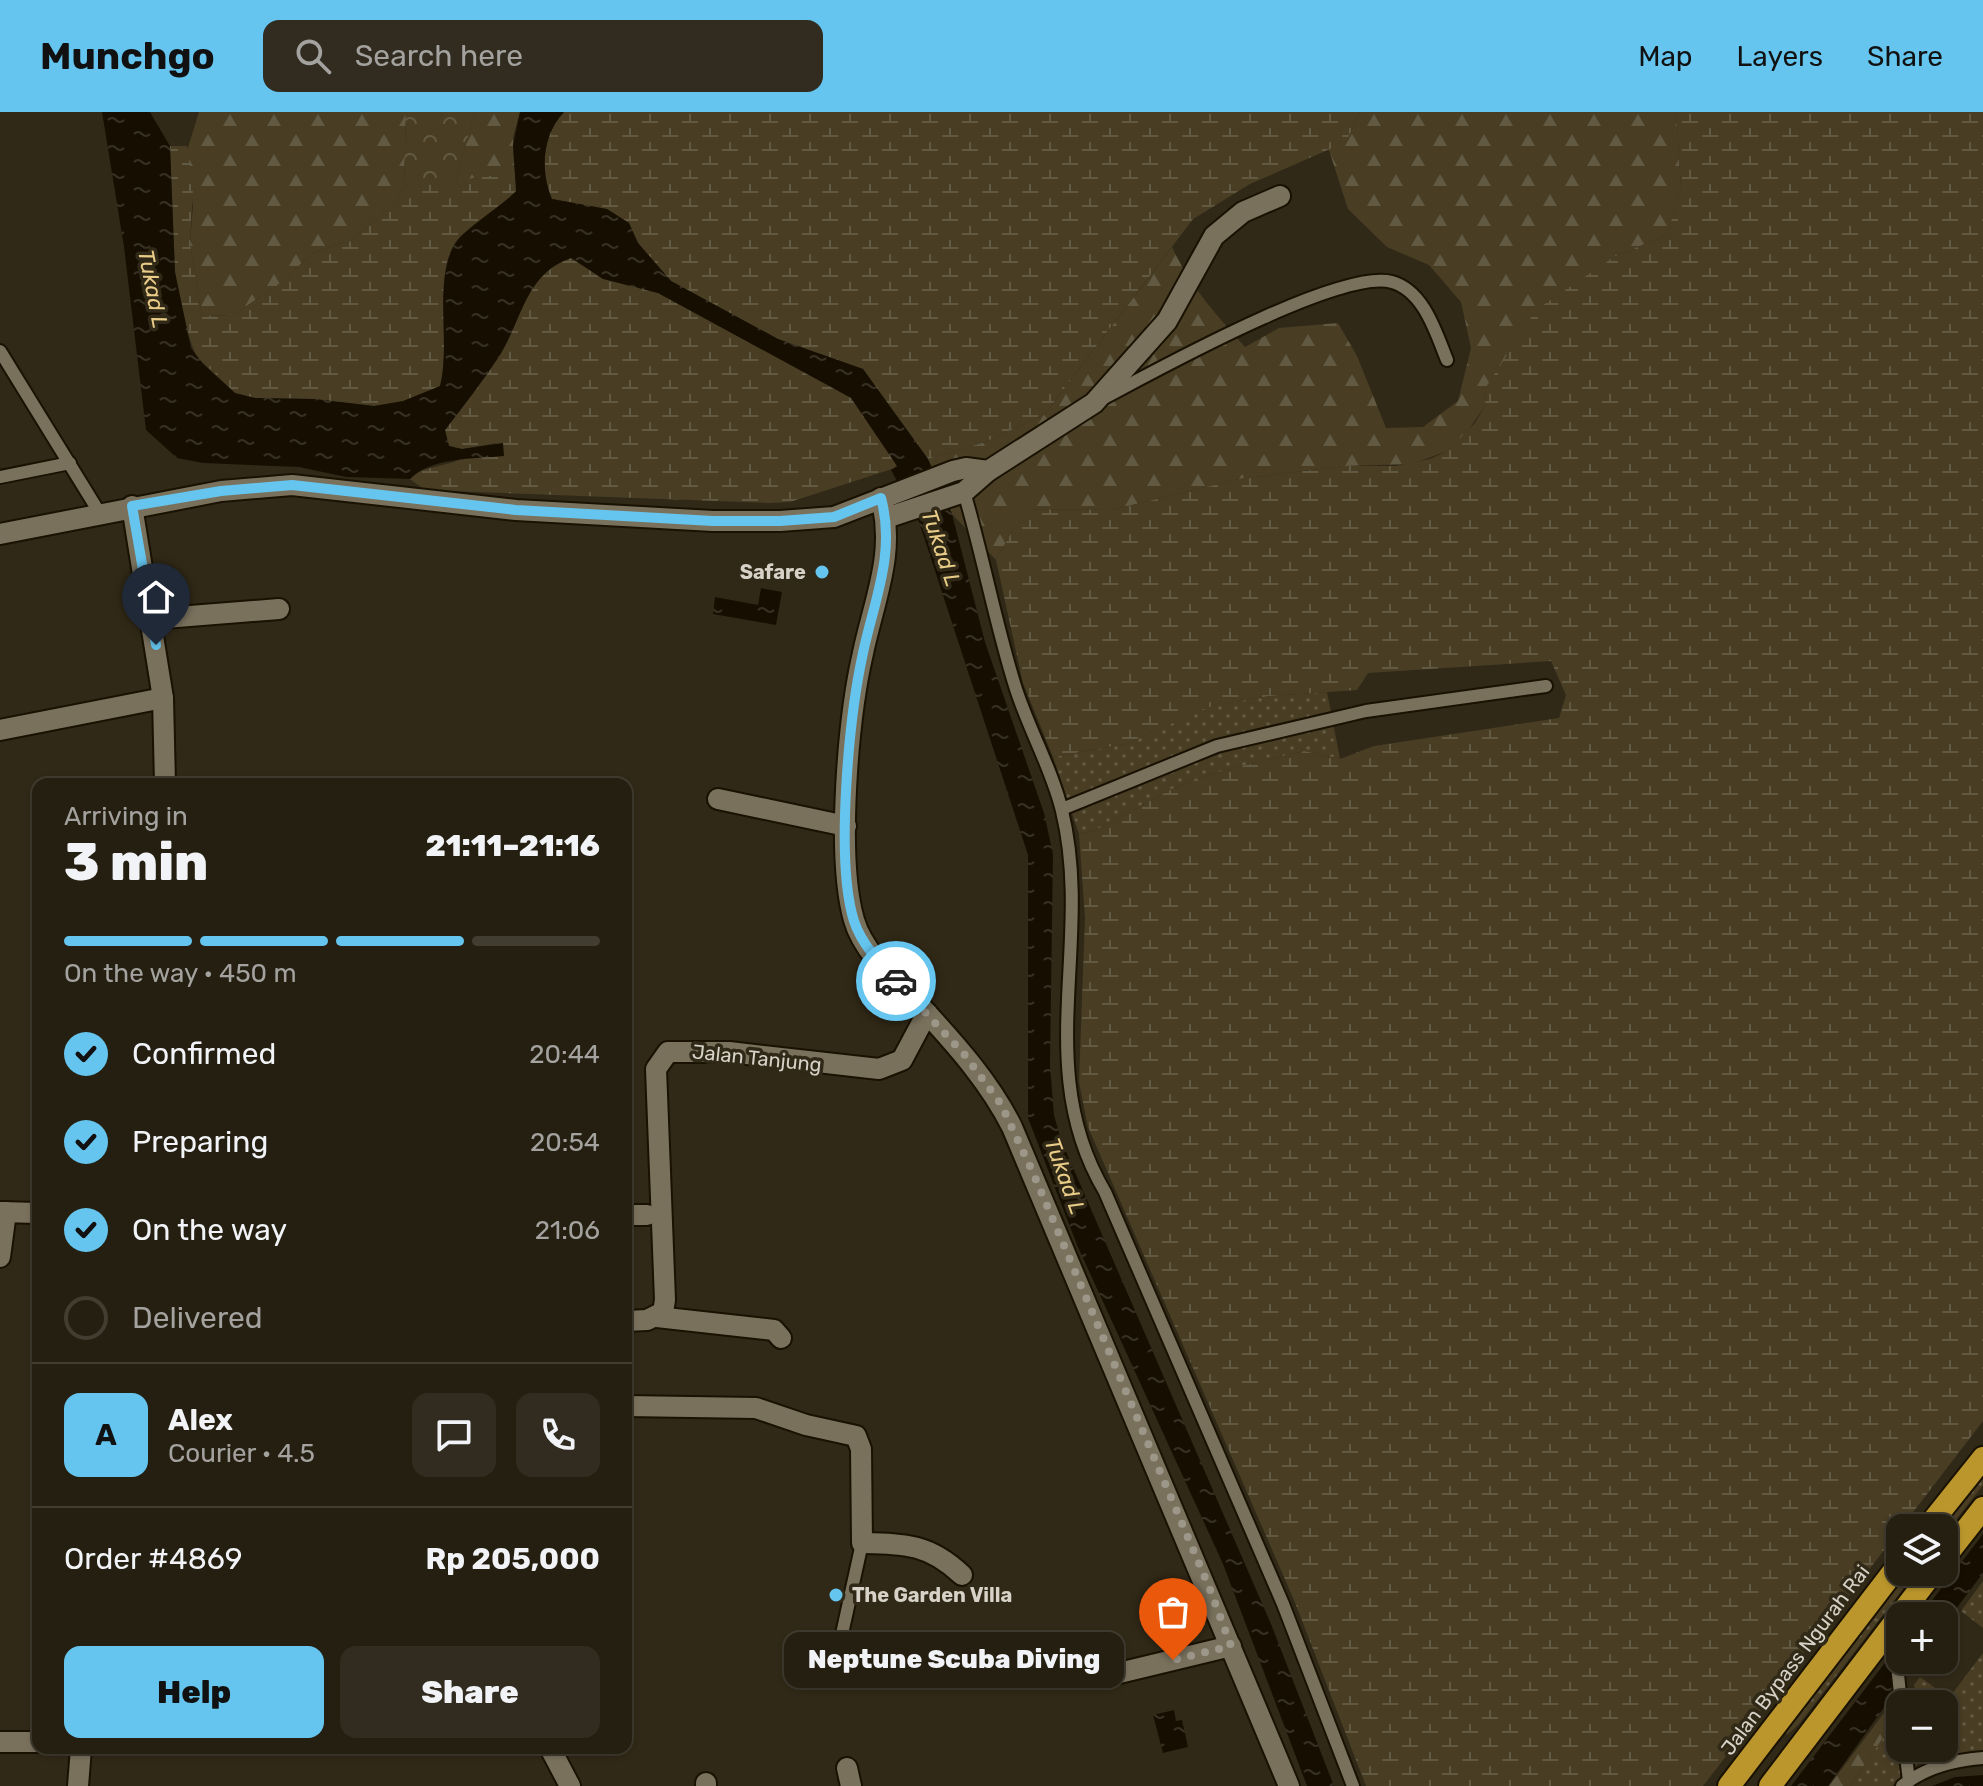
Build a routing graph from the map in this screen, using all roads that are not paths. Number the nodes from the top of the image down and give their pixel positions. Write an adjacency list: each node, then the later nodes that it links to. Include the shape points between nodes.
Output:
1 (1280, 196): 4 (street, via 1243,212 1214,236 1167,321)
2 (0, 351): 5 (lane)
3 (1447, 360): 4 (lane, via 1430,317 1415,297 1394,282 1373,280 1274,313)
4 (1094, 403): 6 (street)
5 (70, 463): 7 (lane); 11 (lane)
6 (988, 471): 8 (street); 9 (street, via 966,468 943,475)
7 (0, 477)
8 (958, 495): 9 (street); 20 (lane, via 985,564 1016,689)
9 (892, 505): 10 (street, via 834,517 766,521 516,510 292,485); 21 (street, via 881,593 854,702)
10 (132, 506): 11 (street); 14 (street)
11 (99, 512): 12 (street)
12 (0, 534)
13 (279, 609): 14 (street)
14 (152, 619): 16 (street)
15 (1546, 686): 20 (lane, via 1366,711 1217,746)
16 (163, 698): 17 (street); 18 (street)
17 (0, 730)
18 (165, 778)
19 (718, 799): 21 (street)
20 (1062, 809): 55 (lane, via 1073,918 1067,1083 1085,1159 1105,1192 1283,1604)
21 (846, 826): 22 (street, via 846,882 854,922 885,969)
22 (927, 1013): 26 (street, Jalan Tanjung, via 902,1060 879,1069 699,1051 668,1052 660,1060 656,1069 665,1300); 41 (street, via 982,1079 1012,1127)
23 (3, 1212): 24 (street); 25 (street)
24 (32, 1213)
25 (0, 1257)
26 (657, 1317): 27 (street); 28 (street, via 774,1330)
27 (632, 1320)
28 (781, 1338)
29 (632, 1406): 34 (street, via 756,1408 856,1436)
30 (1983, 1458): 32 (highway)
31 (1983, 1508): 33 (highway)
32 (1938, 1514)
33 (1958, 1540)
34 (862, 1543): 35 (street, via 929,1550); 40 (lane)
35 (962, 1575)
36 (1886, 1581): 45 (highway, Jalan Bypass Ngurah Rai)
37 (1922, 1586): 38 (highway)
38 (1909, 1602)
39 (1886, 1632): 50 (highway)
40 (840, 1643)
41 (1231, 1646): 42 (street); 54 (street)
42 (1115, 1674)
43 (0, 1742): 44 (street)
44 (32, 1742)
45 (1756, 1751): 50 (highway); 56 (highway, Jalan Bypass Ngurah Rai)
46 (81, 1754): 52 (street)
47 (553, 1754): 53 (street)
48 (1983, 1758): 51 (lane, via 1926,1770)
49 (1905, 1762): 51 (lane)
50 (1776, 1778)
51 (1906, 1783)
52 (78, 1786)
53 (570, 1786)
54 (1289, 1786)
55 (1353, 1786)
56 (1729, 1786)

